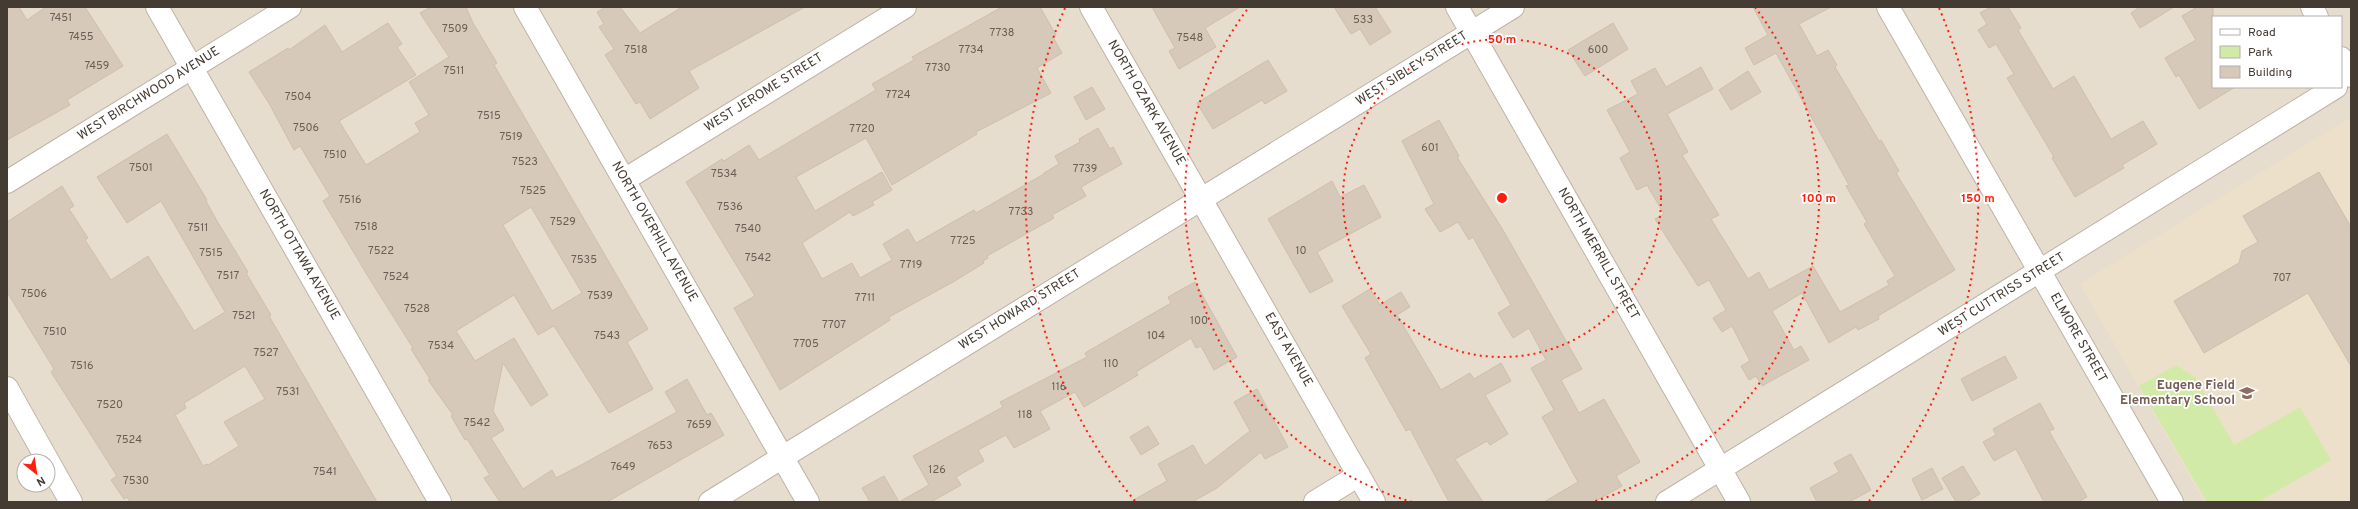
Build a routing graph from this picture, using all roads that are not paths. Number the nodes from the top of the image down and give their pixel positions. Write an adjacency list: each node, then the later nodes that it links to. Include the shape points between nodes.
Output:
1 (157, 7): 13 (street, NORTH OTTAWA AVENUE)
2 (290, 7): 13 (street, WEST BIRCHWOOD AVENUE)
3 (525, 7): 18 (street, NORTH OVERHILL AVENUE)
4 (904, 7): 18 (street, WEST JEROME STREET)
5 (1091, 7): 20 (street, NORTH OZARK AVENUE)
6 (1457, 7): 11 (street, NORTH MERRILL STREET)
7 (1513, 7): 11 (street, WEST SIBLEY STREET)
8 (1888, 7): 21 (street, ELMORE STREET)
9 (2312, 7): 10 (street)
10 (2317, 16)
11 (1472, 32): 17 (street, WEST SIBLEY STREET); 24 (street, NORTH MERRILL STREET)
12 (2342, 60): 14 (street)
13 (192, 67): 19 (street, WEST BIRCHWOOD AVENUE); 27 (street, NORTH OTTAWA AVENUE)
14 (2351, 77): 15 (street)
15 (2342, 83)
16 (2334, 88): 21 (street, WEST CUTTRISS STREET)
17 (1331, 119): 20 (street, WEST HOWARD STREET)
18 (624, 180): 23 (street, NORTH OVERHILL AVENUE)
19 (7, 182)
20 (1201, 199): 23 (street, WEST HOWARD STREET); 25 (street, EAST AVENUE)
21 (2040, 272): 24 (street, WEST CUTTRISS STREET); 34 (street, ELMORE STREET)
22 (7, 388): 26 (street)
23 (782, 457): 28 (street, WEST HOWARD STREET); 29 (street, NORTH OVERHILL AVENUE)
24 (1720, 470): 32 (street, WEST CUTTRISS STREET); 33 (street, NORTH MERRILL STREET)
25 (1359, 475): 30 (street); 31 (street, EAST AVENUE)
26 (72, 502)
27 (440, 502)
28 (710, 502)
29 (808, 502)
30 (1315, 502)
31 (1374, 502)
32 (1667, 502)
33 (1739, 502)
34 (2172, 502)

